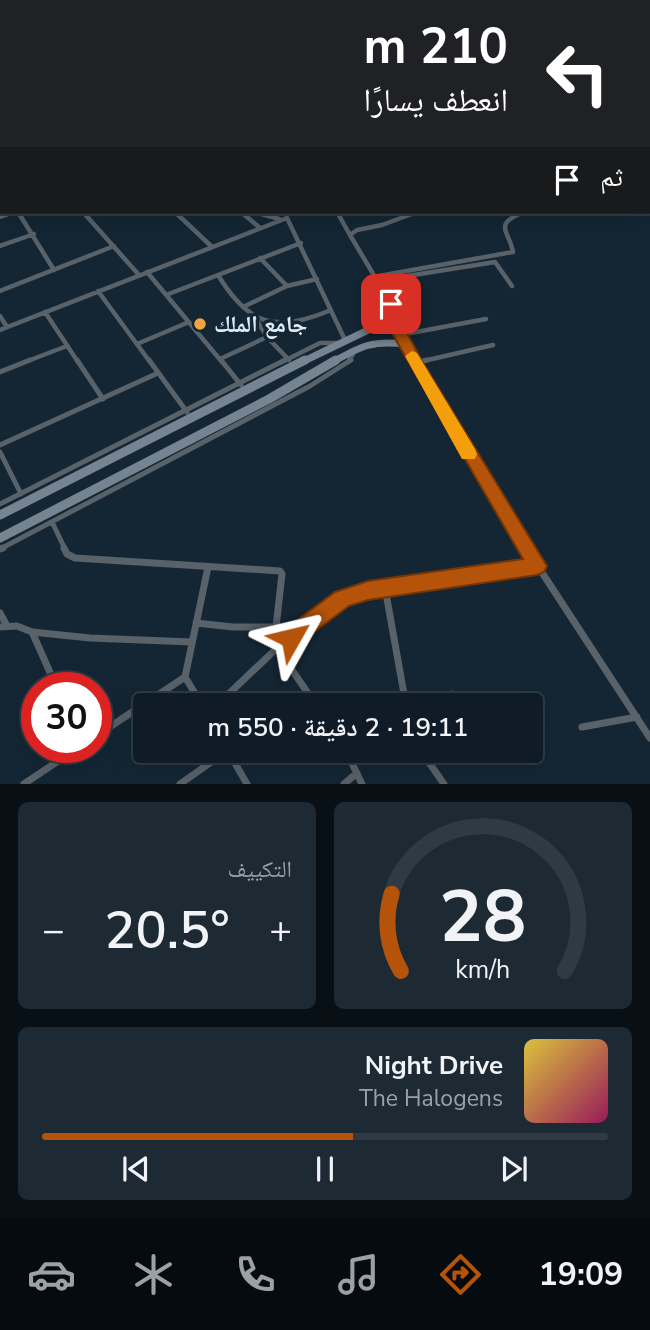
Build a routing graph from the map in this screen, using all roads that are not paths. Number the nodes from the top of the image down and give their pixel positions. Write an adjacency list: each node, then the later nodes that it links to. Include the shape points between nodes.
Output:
1 (18, 214): 11 (street)
2 (85, 214): 15 (street)
3 (177, 214): 16 (street)
4 (243, 214): 10 (street)
5 (269, 214): 9 (street)
6 (338, 214): 12 (street)
7 (412, 214): 12 (street)
8 (518, 214): 23 (street, via 504,225 513,252)
9 (279, 219): 10 (street); 13 (street, via 290,219)
10 (259, 227): 16 (street)
11 (34, 234): 14 (street); 18 (street)
12 (350, 236): 23 (street)
13 (301, 243): 17 (street); 22 (street)
14 (0, 246)
15 (114, 246): 18 (street); 20 (street)
16 (211, 246): 19 (street)
17 (260, 258): 21 (street); 24 (street)
18 (54, 270): 26 (street)
19 (147, 272): 20 (street); 28 (street)
20 (139, 275): 27 (street)
21 (218, 275): 28 (street); 29 (street)
22 (317, 279): 24 (street); 30 (street)
23 (374, 279): 25 (street, via 495,262); 33 (street)
24 (287, 286): 29 (street)
25 (512, 286)
26 (0, 291)
27 (98, 291): 31 (street); 43 (street)
28 (166, 295): 36 (street)
29 (243, 307): 34 (street)
30 (331, 310): 34 (street, via 278,326); 42 (street)
31 (45, 312): 37 (street); 46 (street)
32 (0, 316): 37 (street)
33 (396, 317): 39 (main road); 41 (street)
34 (255, 318): 40 (street)
35 (486, 319): 41 (street)
36 (189, 322): 43 (street); 47 (street)
37 (7, 327): 38 (street)
38 (0, 330)
39 (360, 334): 42 (main road); 44 (main road)
40 (267, 337): 47 (street); 48 (street)
41 (403, 339): 44 (main road); 49 (street)
42 (342, 341): 48 (street, via 323,342); 57 (main road)
43 (137, 344): 51 (street)
44 (368, 344): 59 (main road)
45 (493, 345): 49 (street)
46 (67, 346): 50 (street); 53 (street)
47 (220, 359): 52 (street)
48 (289, 360): 52 (street)
49 (416, 363): 65 (street)
50 (0, 372)
51 (158, 373): 53 (street); 54 (street)
52 (241, 385): 54 (street)
53 (103, 399): 55 (street)
54 (187, 412): 57 (street)
55 (0, 445)
56 (0, 452): 58 (street)
57 (72, 474): 58 (street); 61 (main road)
58 (20, 494): 60 (street)
59 (87, 498): 62 (street); 63 (main road)
60 (0, 504)
61 (0, 515)
62 (52, 522): 64 (street); 66 (street, via 66,554 75,558)
63 (0, 537)
64 (0, 549)
65 (537, 566): 67 (street); 81 (street)
66 (208, 568): 69 (street); 71 (street, via 281,572)
67 (385, 588): 74 (street, via 342,599); 80 (street)
68 (0, 613): 70 (street)
69 (196, 623): 71 (street); 73 (street)
70 (3, 626): 72 (street)
71 (276, 627): 74 (street)
72 (32, 632): 73 (street); 75 (street)
73 (192, 642): 76 (street)
74 (277, 648): 78 (street); 79 (street)
75 (50, 672)
76 (185, 677): 77 (street); 82 (street)
77 (195, 693)
78 (230, 693)
79 (308, 693)
80 (404, 693)
81 (637, 717): 83 (street); 84 (street)
82 (112, 725)
83 (583, 727)
84 (650, 738)
85 (55, 763): 92 (street)
86 (210, 763): 91 (street)
87 (234, 763): 95 (street)
88 (352, 763): 90 (street)
89 (429, 763): 98 (street)
90 (357, 773): 96 (street); 97 (street)
91 (193, 775): 93 (street); 94 (street)
92 (24, 784)
93 (180, 784)
94 (197, 784)
95 (247, 784)
96 (344, 784)
97 (362, 784)
98 (444, 784)

